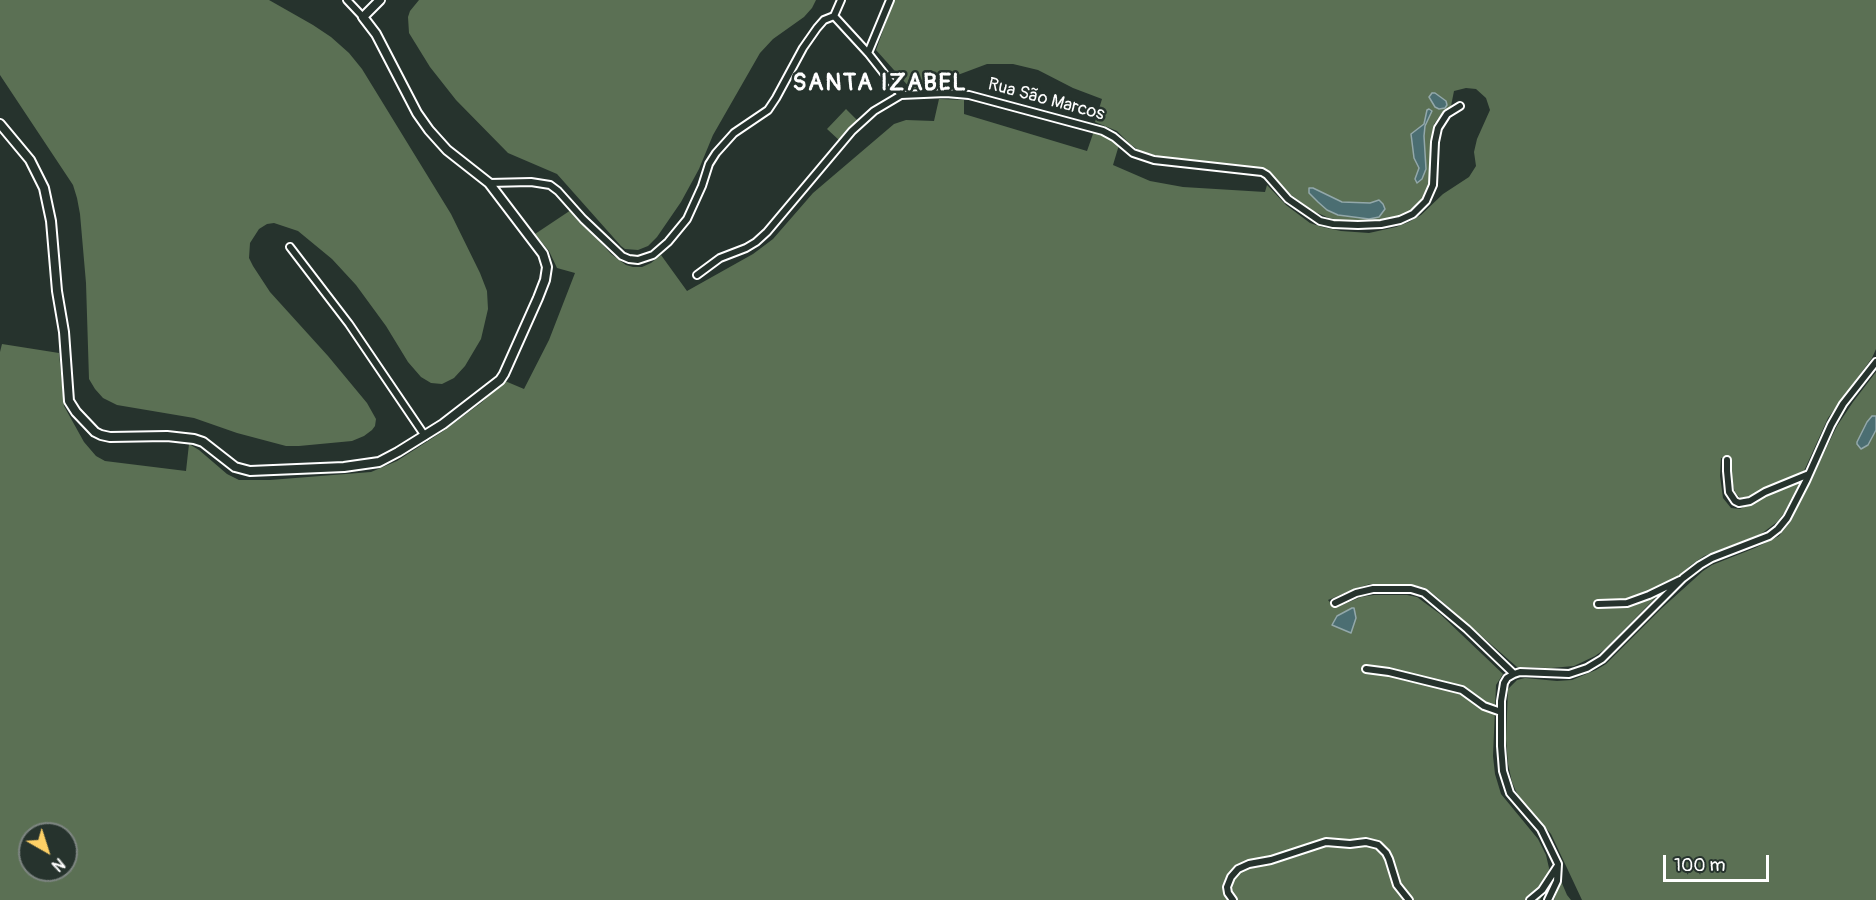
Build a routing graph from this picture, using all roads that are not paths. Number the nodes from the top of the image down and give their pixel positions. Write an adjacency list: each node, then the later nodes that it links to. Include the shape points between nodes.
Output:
1 (347, 0): 6 (street)
2 (380, 0): 6 (street)
3 (841, 0): 5 (street)
4 (890, 0): 7 (street)
5 (834, 16): 7 (street); 11 (street, via 821,22 813,33 772,105 729,137 716,153 687,219 653,255 638,260 622,256 550,185)
6 (363, 17): 11 (street, via 376,34 422,122 447,150)
7 (868, 52): 8 (street)
8 (901, 94): 9 (street, Rua São Marcos, via 969,95 1103,131 1133,153 1154,160 1262,172 1288,199 1320,221 1358,225 1400,220 1426,201 1433,185 1438,128 1447,114); 13 (street, via 852,131 756,242 720,258)
9 (1460, 106)
10 (0, 124): 15 (street, via 30,160 44,188 51,221 69,401 95,432 110,437 194,439 235,467 256,471 373,463)
11 (489, 183): 15 (street, via 545,257 545,280 502,377)
12 (290, 247): 15 (street, via 355,332)
13 (697, 275)
14 (1875, 366): 17 (street, via 1843,404)
15 (425, 436)
16 (1727, 460): 17 (street, via 1731,497 1739,503)
17 (1809, 474): 18 (street, via 1778,529 1712,558)
18 (1683, 578): 20 (street, via 1626,603); 22 (street, via 1602,659 1587,668 1569,674)
19 (1335, 603): 22 (street, via 1373,589 1424,592)
20 (1598, 604)
21 (1366, 669): 23 (street, via 1462,690 1484,706)
22 (1514, 674): 23 (street, via 1504,683)
23 (1501, 712): 24 (street, via 1507,786 1541,829)
24 (1558, 864): 27 (street, via 1542,890); 28 (street, via 1557,881)
25 (1233, 900): 26 (street, via 1227,887 1231,877 1249,864 1326,842 1366,842 1378,845 1389,859 1396,885)
26 (1409, 900)
27 (1530, 900)
28 (1548, 900)

